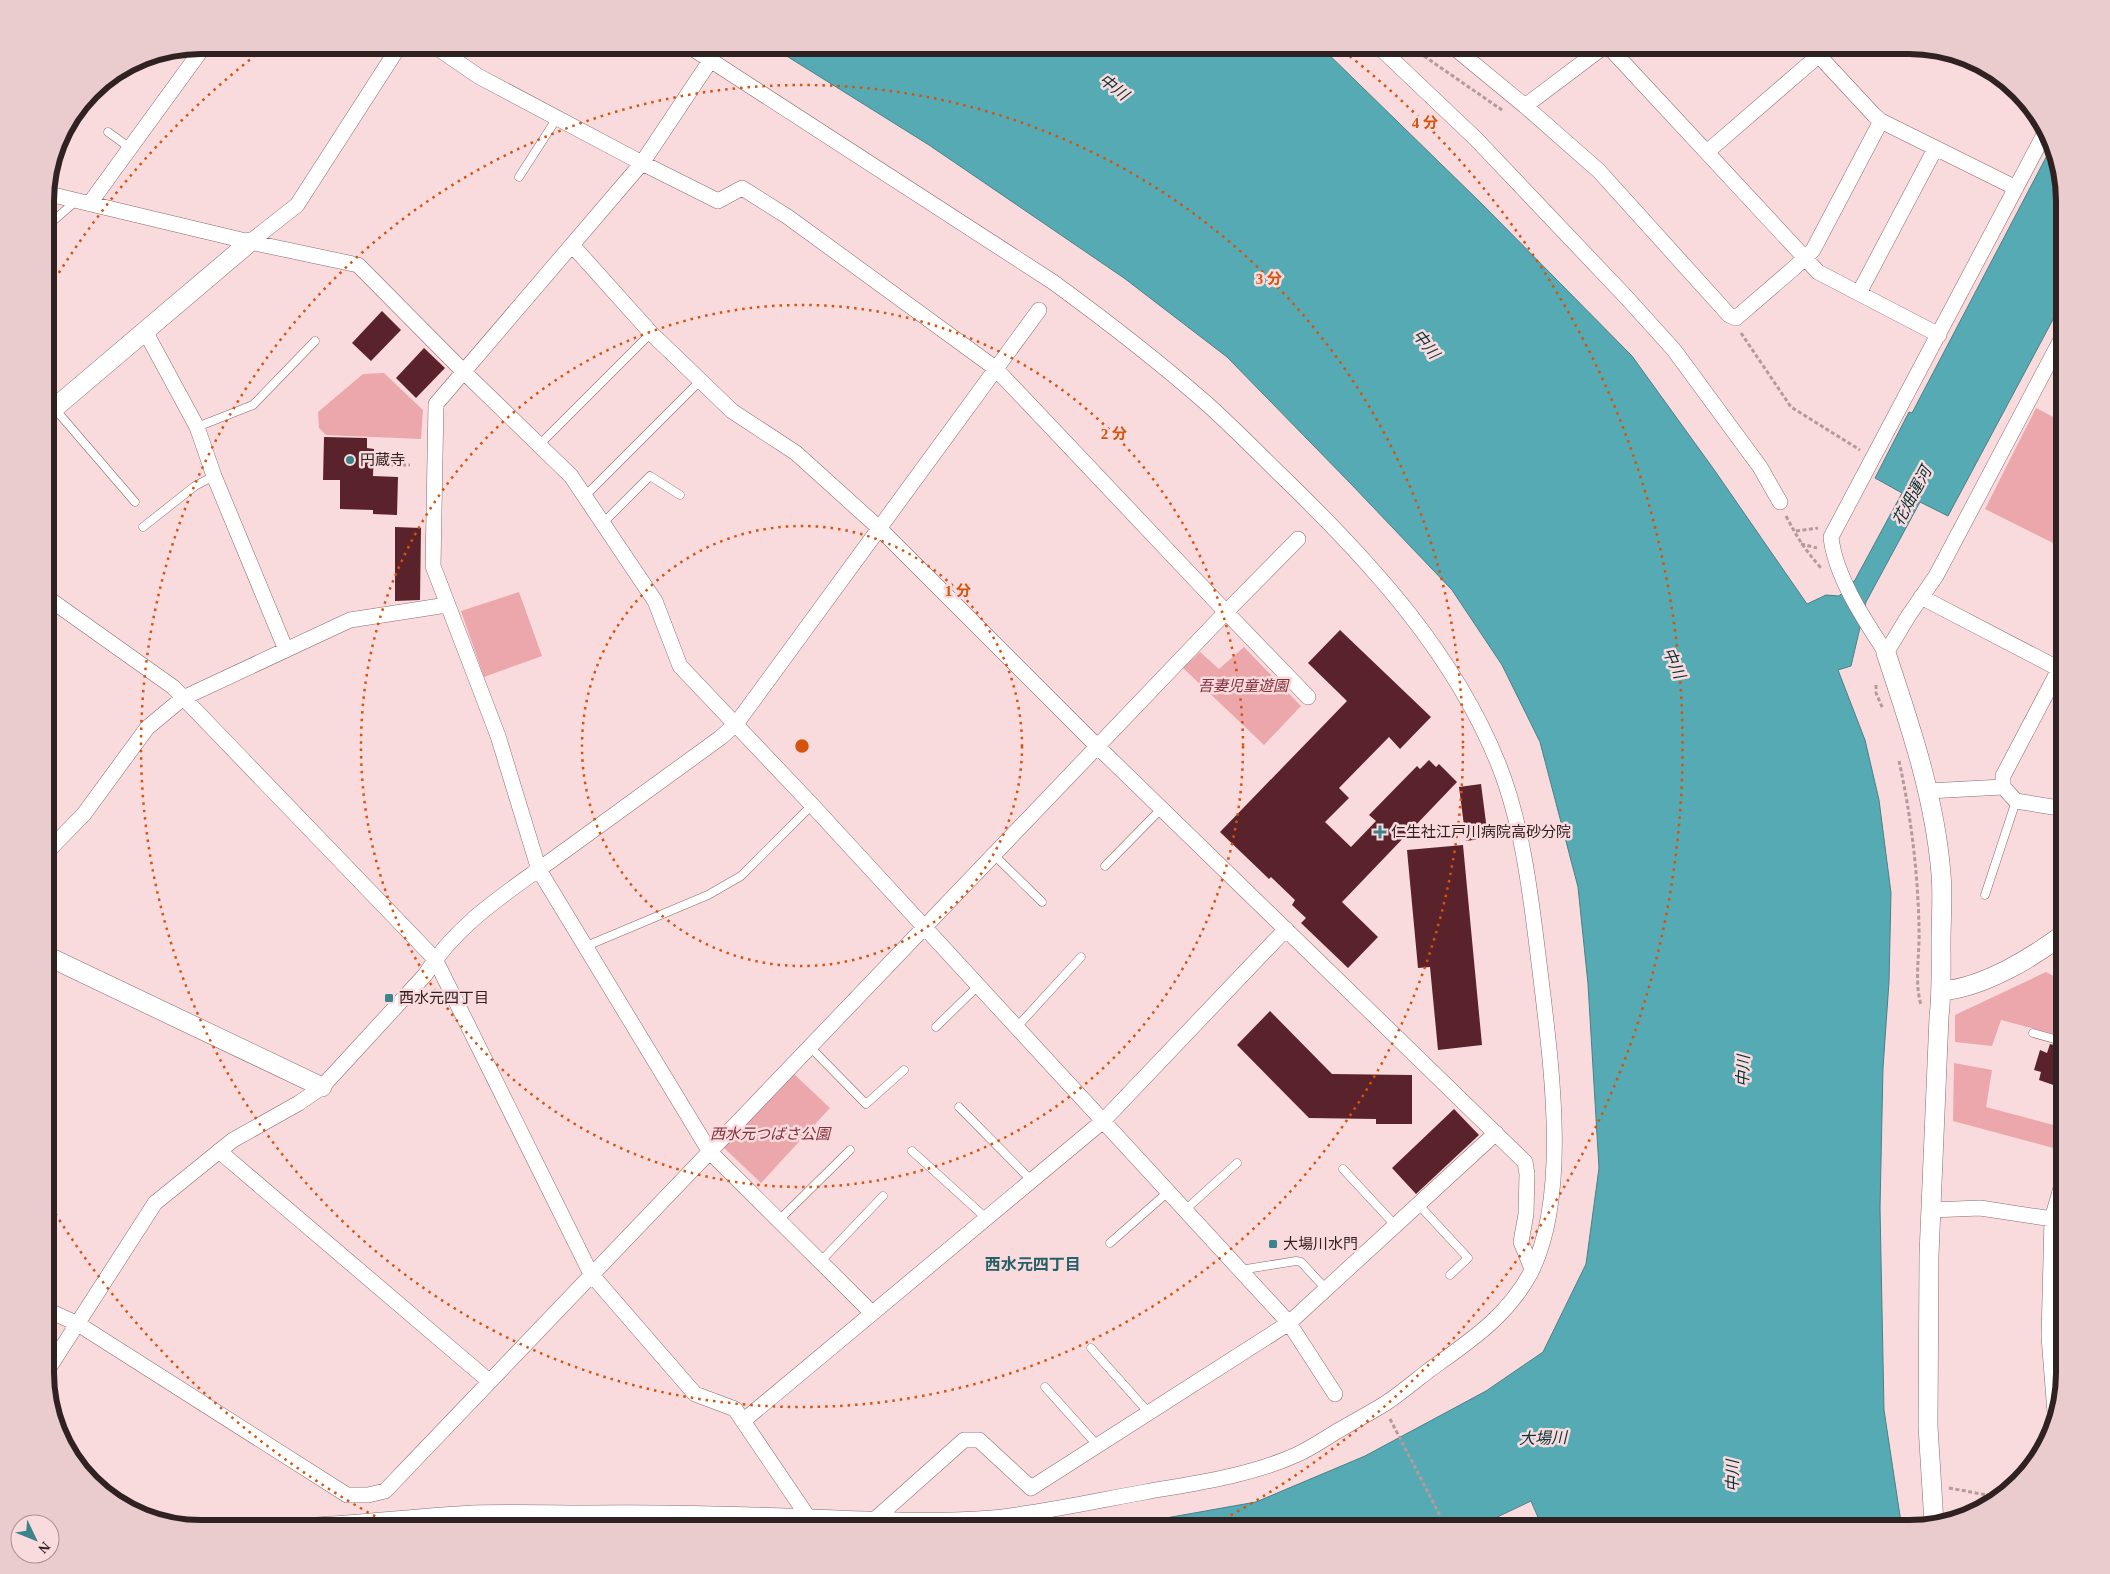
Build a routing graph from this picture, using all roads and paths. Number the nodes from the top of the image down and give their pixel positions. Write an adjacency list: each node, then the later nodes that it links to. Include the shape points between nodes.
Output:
1 (198, 54): 18 (street)
2 (394, 54): 27 (street, via 297,205)
3 (445, 54): 14 (street, via 478,76)
4 (700, 54): 12 (street)
5 (1386, 54): 52 (street, via 1476,139 1674,350 1760,467)
6 (1421, 54): 13 (path, via 1504,112)
7 (1462, 54): 13 (street)
8 (1594, 54): 13 (street)
9 (1614, 54): 20 (street)
10 (1809, 54): 20 (street)
11 (1817, 54): 15 (street)
12 (710, 61): 21 (street); 124 (street, via 1053,282 1161,365 1254,448 1356,551 1390,590 1454,676 1486,736 1509,796 1522,848 1539,959 1550,1072 1553,1164 1550,1214 1544,1241)
13 (1525, 106): 32 (street, via 1599,171 1729,315)
14 (557, 118): 21 (street); 22 (lane)
15 (1882, 121): 19 (street); 29 (street, via 1813,250)
16 (108, 132): 18 (lane)
17 (2042, 138): 23 (street)
18 (130, 148): 25 (street)
19 (1935, 149): 23 (street); 30 (street)
20 (1707, 152): 29 (street)
21 (642, 163): 28 (street); 38 (street, via 718,201 742,188 788,217)
22 (520, 177)
23 (2016, 188): 35 (street)
24 (54, 196): 25 (street)
25 (83, 202): 26 (lane); 27 (street)
26 (54, 222)
27 (250, 242): 33 (street); 39 (street, via 358,265)
28 (572, 245): 34 (street); 39 (street)
29 (1805, 258): 30 (street, via 1818,272); 32 (street)
30 (1859, 293): 35 (street)
31 (1038, 310): 38 (street)
32 (1736, 318): 45 (path, via 1738,330 1791,407)
33 (145, 331): 41 (street); 43 (street)
34 (651, 333): 40 (street); 44 (lane)
35 (1939, 335): 63 (street, via 1831,537 1832,552 1844,579)
36 (315, 341): 43 (lane, via 252,405)
37 (2056, 353): 58 (street, via 1936,576)
38 (995, 368): 55 (street); 61 (street)
39 (464, 372): 44 (street); 60 (street, via 436,404 433,566)
40 (701, 380): 50 (lane); 55 (street, via 732,411 796,453)
41 (54, 409)
42 (54, 416): 51 (lane)
43 (197, 427): 48 (street)
44 (539, 445): 50 (street, via 571,476)
45 (1862, 451)
46 (376, 465): 47 (path)
47 (410, 465)
48 (214, 476): 54 (lane, via 194,486); 62 (street)
49 (680, 495): 53 (lane, via 650,476)
50 (585, 496): 53 (street)
51 (135, 502)
52 (1780, 502): 57 (path, via 1800,544)
53 (603, 522): 70 (street, via 656,601 680,666)
54 (143, 527)
55 (879, 528): 70 (street); 71 (street)
56 (1298, 539): 61 (street)
57 (1823, 570)
58 (1921, 597): 63 (street); 64 (street)
59 (54, 602): 68 (street, via 173,686)
60 (447, 605): 62 (street, via 350,620); 82 (street, via 498,736)
61 (1226, 612): 67 (street); 71 (street)
62 (286, 650): 68 (street)
63 (1886, 654): 74 (street)
64 (2056, 663)
65 (2056, 679): 73 (street, via 2003,776)
66 (1876, 684): 69 (path, via 1876,693)
67 (1308, 697)
68 (183, 698): 79 (street, via 147,728 84,814); 91 (street)
69 (1886, 716)
70 (736, 724): 76 (street); 82 (street)
71 (1098, 747): 77 (street); 80 (street)
72 (1898, 755): 94 (path, via 1916,871 1920,930 1918,990 1923,1013 1928,1017)
73 (2003, 787): 74 (street); 75 (street)
74 (1928, 791): 93 (street, via 1941,875)
75 (2016, 801): 78 (street); 83 (lane)
76 (812, 804): 85 (street); 88 (lane, via 741,876 708,894)
77 (1162, 808): 81 (lane); 86 (street)
78 (2056, 808)
79 (54, 845)
80 (995, 856): 84 (lane); 85 (street)
81 (1105, 866)
82 (538, 870): 88 (street); 91 (street, via 460,930)
83 (1985, 894)
84 (1042, 902)
85 (924, 928): 92 (street); 99 (street)
86 (1286, 929): 103 (street); 104 (street)
87 (2056, 939): 93 (street, via 2014,966 1977,983)
88 (584, 947): 108 (street)
89 (1080, 957): 96 (lane)
90 (54, 959): 101 (street)
91 (435, 959): 101 (street, via 425,975); 126 (street)
92 (978, 986): 95 (lane); 96 (street)
93 (1942, 991): 94 (street)
94 (1939, 1017): 116 (street)
95 (936, 1027)
96 (1016, 1028): 103 (street)
97 (2033, 1032): 98 (lane)
98 (2056, 1039)
99 (810, 1047): 100 (lane, via 866,1104); 108 (street)
100 (904, 1070)
101 (322, 1087): 105 (street)
102 (959, 1107): 111 (lane)
103 (1103, 1122): 111 (street); 112 (street)
104 (1496, 1133): 114 (street); 124 (street, via 1525,1162 1526,1214 1521,1242)
105 (219, 1150): 132 (street, via 155,1203); 135 (street)
106 (850, 1150): 119 (lane)
107 (912, 1151): 117 (lane)
108 (710, 1152): 119 (street); 126 (street)
109 (1237, 1163): 115 (lane)
110 (1343, 1169): 120 (lane)
111 (1031, 1180): 117 (street)
112 (1168, 1192): 115 (street); 121 (lane)
113 (883, 1196): 123 (lane)
114 (1418, 1204): 120 (street); 127 (lane, via 1468,1258)
115 (1184, 1210): 125 (street)
116 (1931, 1210): 118 (street, via 1980,1208); 146 (street, via 1928,1426)
117 (986, 1218): 130 (street)
118 (2056, 1220)
119 (778, 1221): 123 (street)
120 (1395, 1225): 128 (street)
121 (1110, 1243)
122 (2056, 1259): 138 (street, via 2050,1337)
123 (820, 1262): 130 (street)
124 (1532, 1269): 150 (street, via 1514,1299 1495,1321 1469,1342 1383,1405 1300,1453 1252,1471 1069,1506 995,1517)
125 (1240, 1270): 128 (lane, via 1296,1260); 131 (street)
126 (591, 1274): 135 (street); 140 (street, via 690,1390 735,1409)
127 (1450, 1275)
128 (1326, 1289): 131 (street)
129 (54, 1313): 132 (street)
130 (872, 1313): 140 (street)
131 (1289, 1323): 137 (street); 139 (street)
132 (78, 1324): 134 (street); 135 (street, via 347,1495 385,1491)
133 (1091, 1348): 139 (lane)
134 (54, 1360)
135 (490, 1381)
136 (1045, 1387): 142 (lane)
137 (1335, 1394)
138 (2054, 1396)
139 (1149, 1413): 142 (street)
140 (743, 1421): 145 (street)
141 (1395, 1431): 151 (path)
142 (1098, 1446): 149 (street, via 1031,1488 979,1440 964,1440)
143 (1946, 1488): 144 (path)
144 (1991, 1496)
145 (808, 1517): 147 (street, via 610,1512 482,1513); 148 (street)
146 (1934, 1518)
147 (372, 1520)
148 (857, 1520)
149 (874, 1520)
150 (904, 1520)
151 (1442, 1520)

